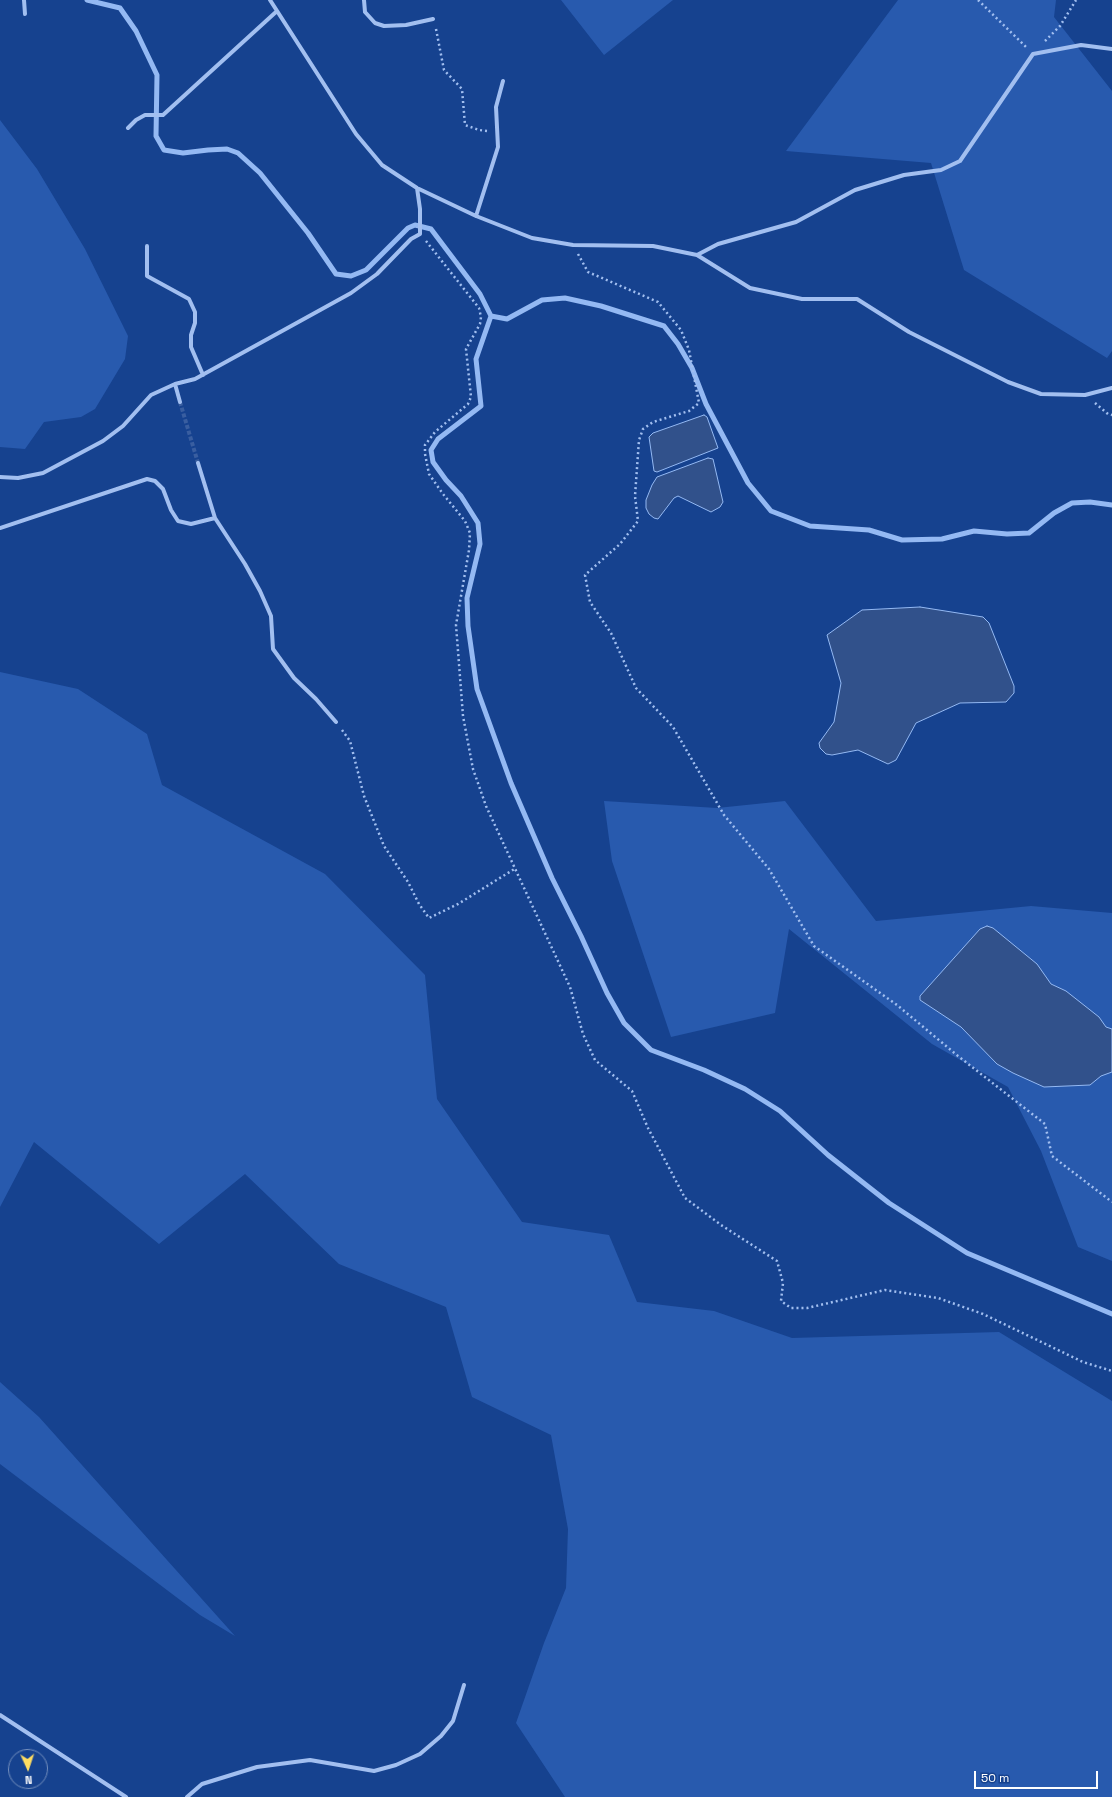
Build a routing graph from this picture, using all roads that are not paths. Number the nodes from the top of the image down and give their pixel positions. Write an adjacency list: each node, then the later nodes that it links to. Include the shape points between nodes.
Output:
1 (24, 0): 5 (street)
2 (270, 0): 4 (street)
3 (364, 0): 6 (street, via 366,12 375,23 384,26 406,25)
4 (277, 11): 9 (street, via 164,115 145,115); 10 (street, via 359,139 382,166)
5 (25, 14)
6 (433, 19)
7 (1112, 49): 13 (street, via 1081,45 1033,54 960,161 941,170 904,175 855,190 796,222 718,244)
8 (503, 81): 11 (street, via 496,107 498,147)
9 (128, 128)
10 (417, 188): 11 (street); 14 (street, via 420,234 411,239 377,274 351,293)
11 (476, 216): 13 (street, via 532,238 573,245 653,246)
12 (147, 246): 14 (street, via 147,276 189,299 195,312 191,348)
13 (697, 255): 16 (street, via 750,288 802,300 857,298 909,332 1008,382 1041,394 1085,395)
14 (203, 375): 15 (street)
15 (175, 384): 17 (street); 19 (street, via 151,395 123,426 103,441 43,473 18,478)
16 (1112, 388)
17 (180, 402)
18 (198, 463): 20 (street)
19 (0, 477)
20 (215, 518): 21 (street, via 191,524 178,521 163,489 155,481 147,479); 22 (street, via 260,591 271,616 273,649 294,678)
21 (0, 528)
22 (336, 722)
23 (464, 1685): 26 (street, via 452,1721 441,1736 420,1754 396,1765 374,1771 310,1760 257,1767 202,1784)
24 (0, 1715): 25 (street)
25 (126, 1797)
26 (187, 1797)

